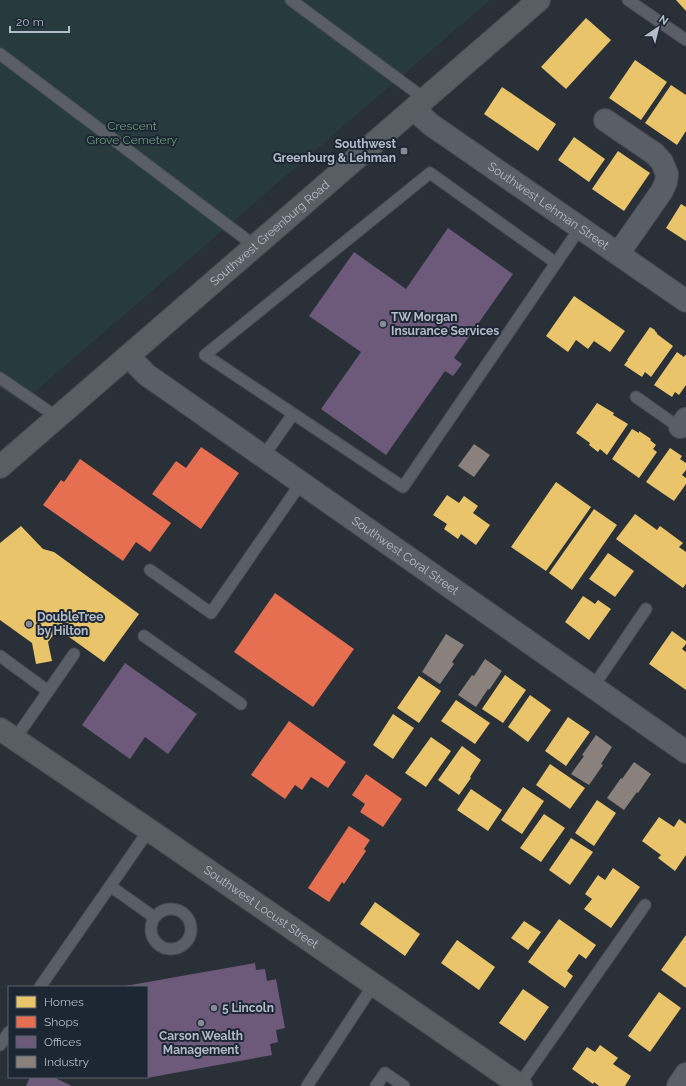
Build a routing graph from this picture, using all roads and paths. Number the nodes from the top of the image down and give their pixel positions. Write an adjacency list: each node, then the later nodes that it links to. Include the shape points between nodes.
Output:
1 (291, 0): 6 (lane)
2 (539, 0): 6 (main road, Southwest Greenburg Road)
3 (628, 0): 4 (lane)
4 (686, 40)
5 (0, 54): 9 (lane)
6 (420, 104): 8 (street, Southwest Lehman Street, via 430,124); 9 (main road, Southwest Greenburg Road)
7 (604, 120): 10 (street, via 655,154 667,174 662,191)
8 (580, 228): 10 (street, Southwest Lehman Street); 11 (lane)
9 (255, 246): 13 (main road, Southwest Greenburg Road)
10 (618, 254): 12 (street, Southwest Lehman Street)
11 (556, 263): 16 (lane, via 403,487); 16 (lane, via 430,173 205,354)
12 (686, 301)
13 (128, 356): 17 (main road, Southwest Greenburg Road); 19 (street, Southwest Coral Street, via 147,375)
14 (0, 378): 17 (lane)
15 (636, 397): 18 (lane)
16 (293, 414): 19 (lane)
17 (57, 417): 20 (main road, Southwest Greenburg Road)
18 (684, 426)
19 (263, 457): 21 (street, Southwest Coral Street)
20 (2, 460)
21 (301, 483): 22 (lane, via 211,613); 27 (street, Southwest Coral Street)
22 (150, 570)
23 (646, 609): 27 (lane)
24 (144, 636): 29 (lane)
25 (74, 654): 28 (lane)
26 (0, 656): 28 (lane)
27 (593, 687): 31 (street, Southwest Coral Street)
28 (48, 691): 30 (lane)
29 (241, 704)
30 (7, 734): 32 (main road, Southwest Locust Street)
31 (686, 752)
32 (149, 830): 33 (lane); 36 (main road, Southwest Locust Street)
33 (110, 886): 35 (lane); 37 (lane)
34 (645, 905): 41 (lane)
35 (154, 917)
36 (374, 984): 41 (main road, Southwest Locust Street); 42 (lane)
37 (41, 986)
38 (8, 1033): 39 (lane)
39 (0, 1045)
40 (686, 1074): 45 (street)
41 (520, 1085)
42 (307, 1086)
43 (376, 1086): 44 (lane, via 385,1073)
44 (404, 1086)
45 (678, 1086)

